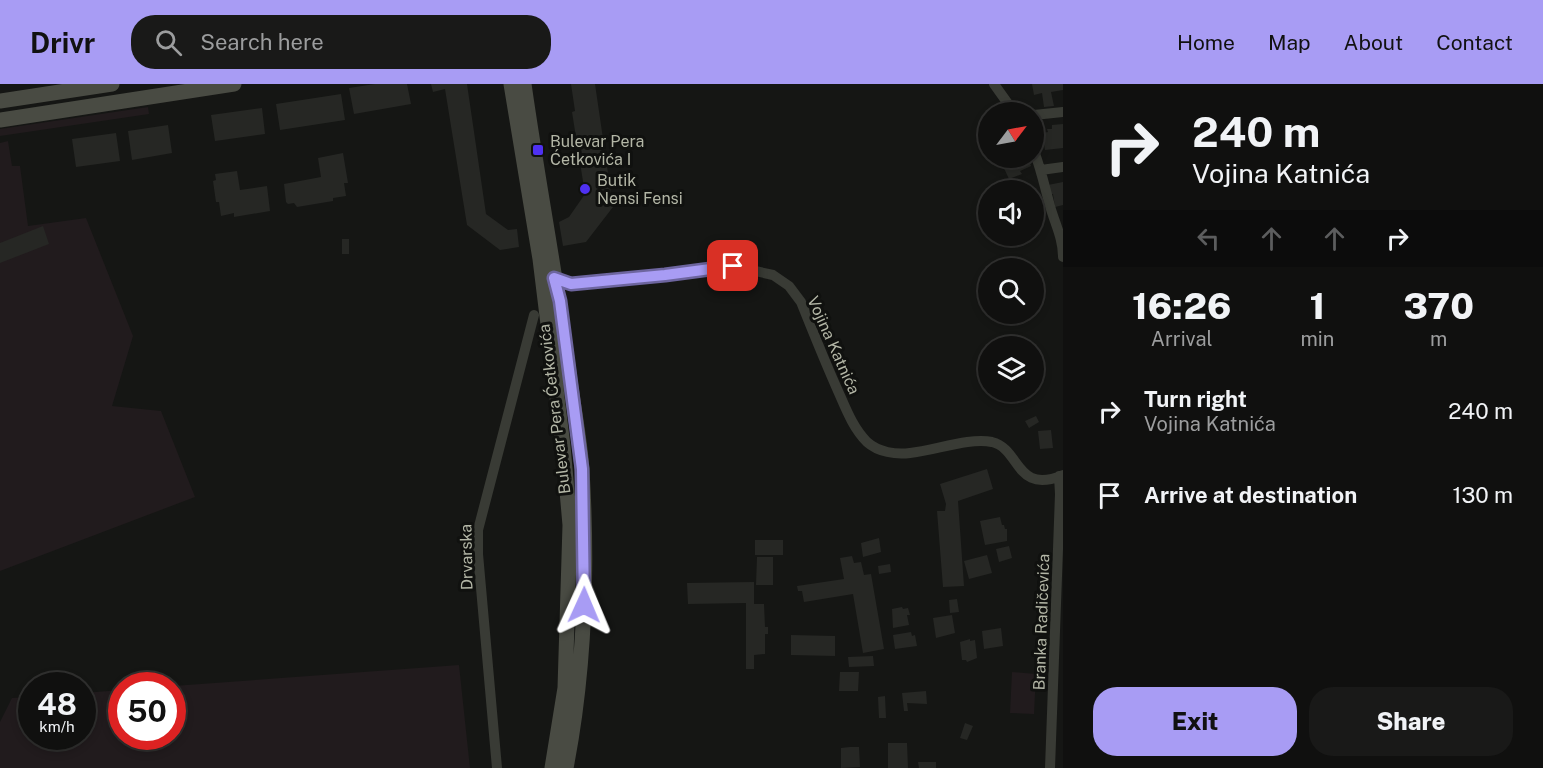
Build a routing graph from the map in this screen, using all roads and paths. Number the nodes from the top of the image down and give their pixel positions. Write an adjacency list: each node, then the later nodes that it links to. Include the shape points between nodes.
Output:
1 (112, 84): 7 (main road)
2 (234, 84): 6 (main road)
3 (511, 84): 16 (main road, Bulevar Pera Ćetkovića)
4 (524, 84): 16 (main road, Bulevar Pera Ćetkovića)
5 (994, 84): 8 (street)
6 (176, 88): 11 (main road)
7 (0, 101)
8 (1007, 102)
9 (1063, 112): 10 (street)
10 (1044, 114)
11 (0, 120)
12 (1063, 167): 13 (street)
13 (1041, 170): 14 (street, via 1050,209)
14 (1062, 236): 15 (street)
15 (1063, 257)
16 (546, 258): 17 (main road, Bulevar Pera Ćetkovića); 22 (main road, Bulevar Pera Ćetkovića, via 570,525 565,688)
17 (554, 278): 19 (street, Vojina Katnića, via 571,284 733,266 773,276 789,286 801,302 852,423 868,442 883,452 908,454 992,442 1026,476 1034,479); 23 (main road, Bulevar Pera Ćetkovića, via 582,469 585,584 583,647)
18 (534, 315): 21 (street, Drvarska, via 478,530)
19 (1061, 475): 20 (street, Branka Radičevića)
20 (1058, 716): 24 (street, Branka Radičevića)
21 (497, 768)
22 (552, 768)
23 (566, 768)
24 (1050, 768)

